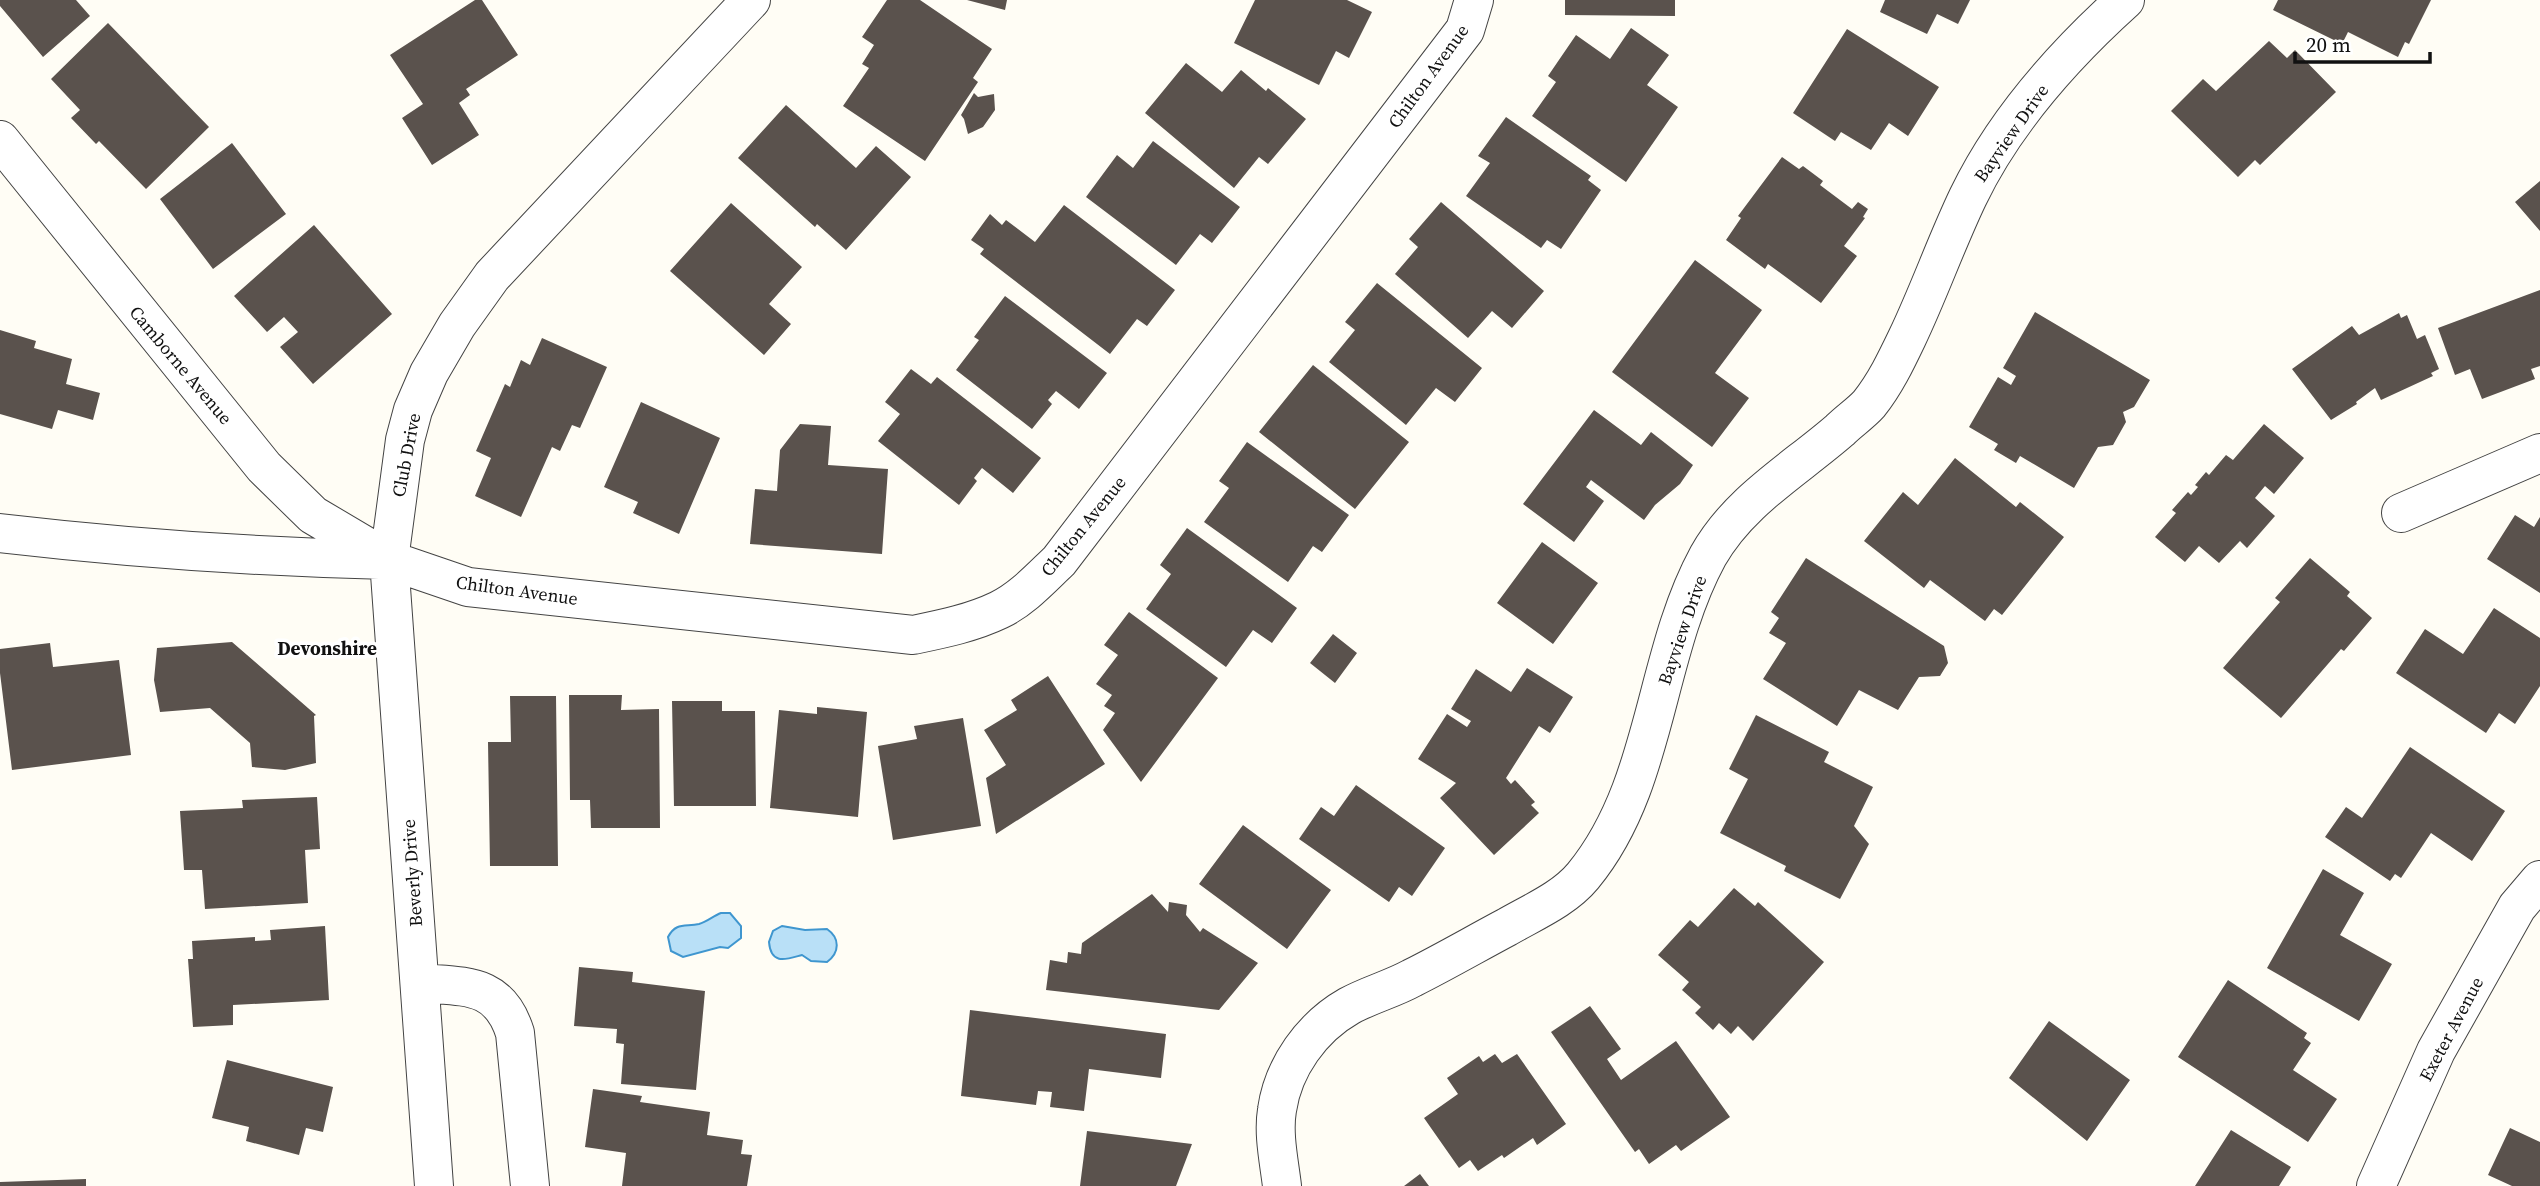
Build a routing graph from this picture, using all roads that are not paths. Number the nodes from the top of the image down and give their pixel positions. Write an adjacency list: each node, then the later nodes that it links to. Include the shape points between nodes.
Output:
1 (751, 0): 8 (street, Club Drive, via 492,276 457,324 413,410)
2 (1474, 0): 8 (street, Chilton Avenue, via 1465,30 1068,550 1029,590 1001,610 913,635 468,587)
3 (2126, 0): 13 (street, Bayview Drive, via 2071,53 1991,157 1969,196 1891,372 1868,405 1736,516 1709,555 1692,590 1620,818 1603,850 1580,880 1552,902 1411,979 1348,1006 1313,1034 1295,1059 1276,1111)
4 (0, 141): 8 (street, Camborne Avenue, via 264,467 313,515)
5 (2540, 453): 6 (street)
6 (2401, 513)
7 (0, 533): 8 (street, via 277,558)
8 (389, 560): 10 (street, Beverly Drive)
9 (2540, 880): 14 (street, Exeter Avenue, via 2517,907 2441,1042)
10 (420, 984): 11 (street, Beverly Drive); 12 (street, via 490,994 510,1017)
11 (434, 1186)
12 (530, 1186)
13 (1282, 1186)
14 (2376, 1186)

